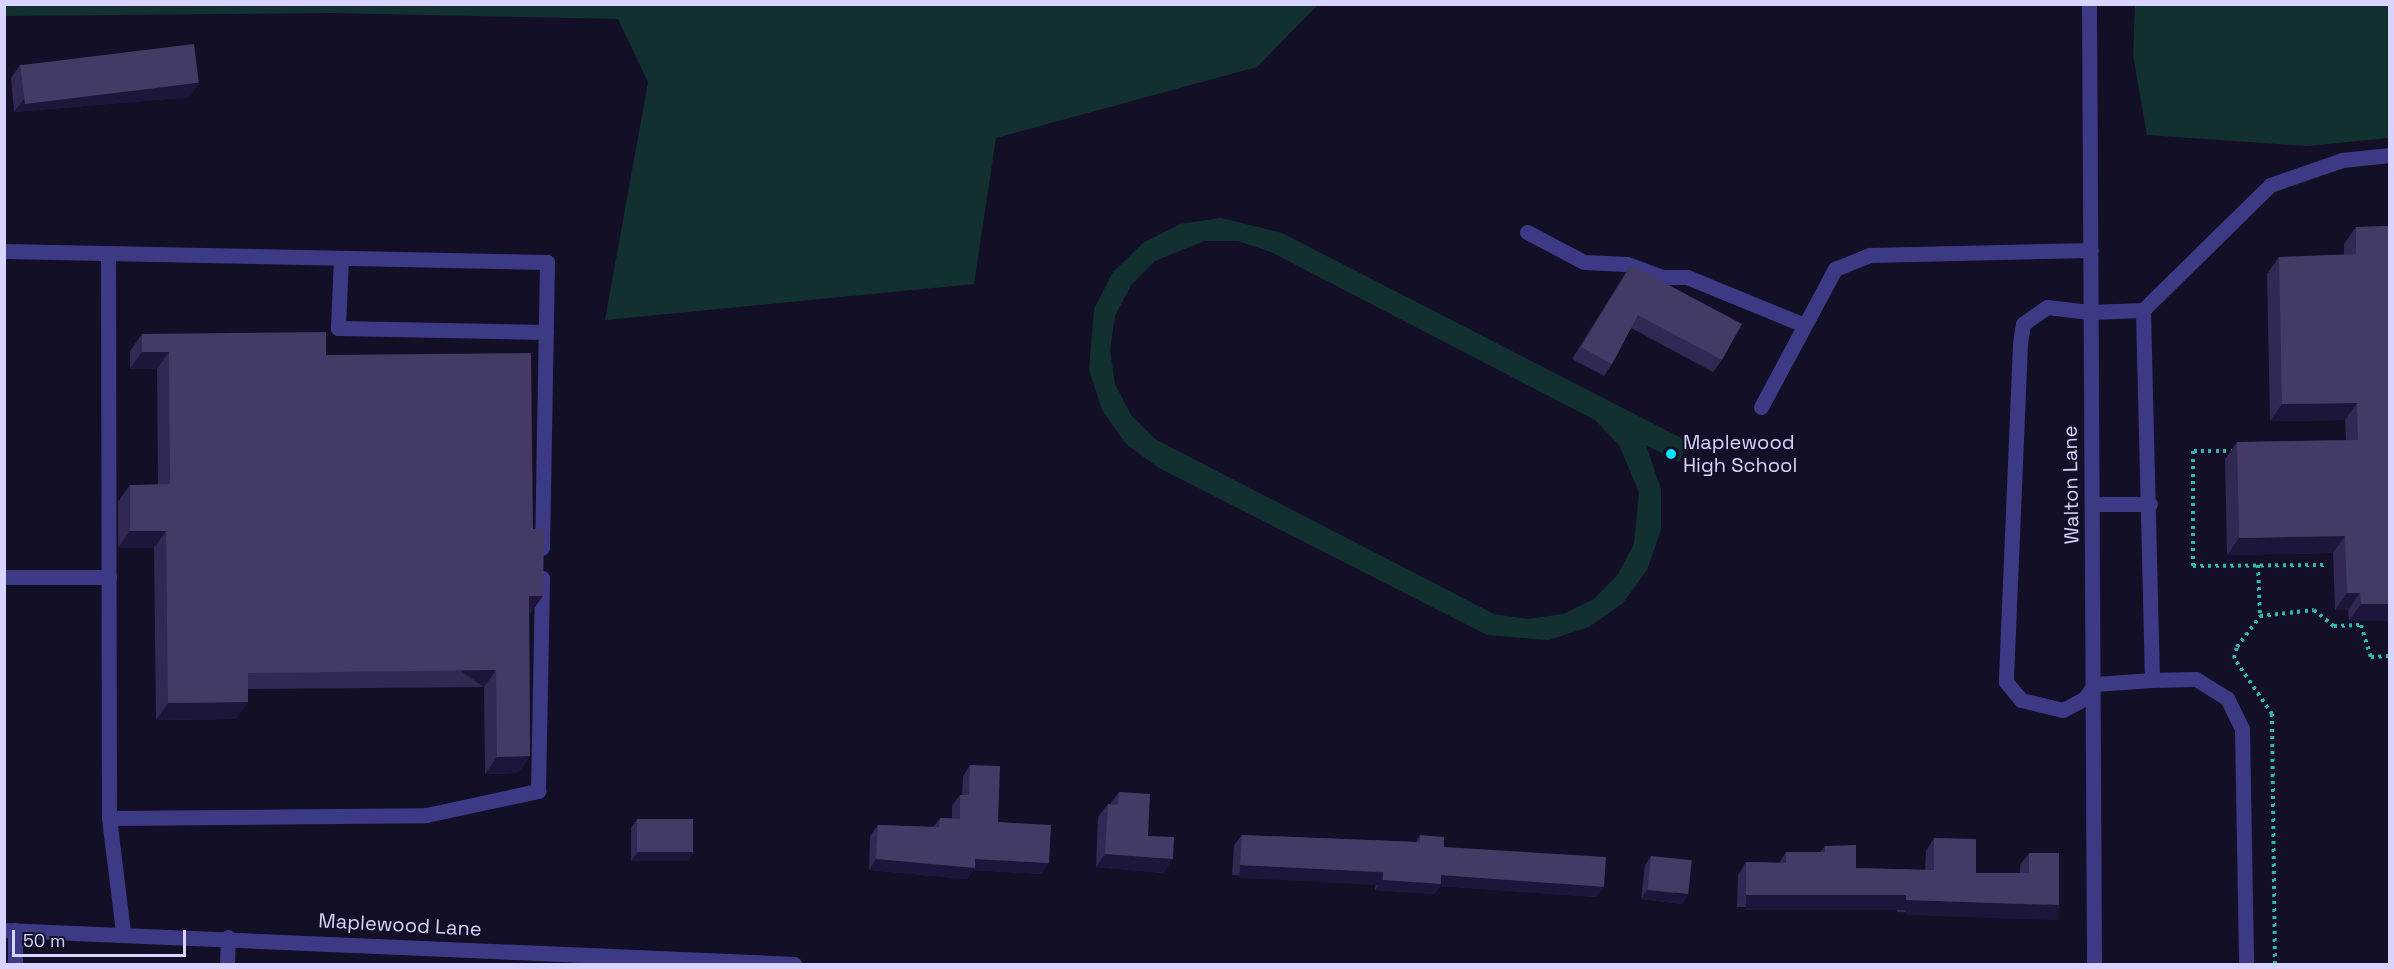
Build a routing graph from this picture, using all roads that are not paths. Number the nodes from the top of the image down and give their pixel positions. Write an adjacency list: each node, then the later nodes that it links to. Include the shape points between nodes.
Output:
1 (2089, 4): 4 (street, Walton Lane)
2 (2390, 155): 8 (street, via 2342,160 2270,185)
3 (1527, 232): 10 (street, via 1584,262 1627,264 1663,277 1687,278)
4 (2091, 250): 9 (street, Walton Lane); 10 (street, via 1870,255 1835,269)
5 (4, 251): 6 (street)
6 (108, 253): 7 (street); 16 (street)
7 (341, 258): 11 (street, via 547,262); 11 (street, via 338,328)
8 (2143, 310): 9 (street); 14 (street)
9 (2089, 312): 13 (street, Walton Lane); 18 (street, via 2048,307 2023,324 2006,682 2020,700 2063,710 2084,699)
10 (1804, 325): 12 (street)
11 (546, 332): 19 (street, via 538,791 426,815)
12 (1761, 407)
13 (2093, 504): 14 (street); 18 (street, Walton Lane)
14 (2150, 504): 17 (street)
15 (4, 577): 16 (street)
16 (109, 577): 19 (street)
17 (2152, 680): 18 (street); 28 (street, via 2196,679 2227,698 2242,729)
18 (2095, 684): 27 (street, Walton Lane)
19 (109, 818): 21 (street)
20 (10, 930): 21 (street, Maplewood Lane); 24 (street)
21 (123, 932): 22 (street, Maplewood Lane)
22 (228, 937): 23 (street, Maplewood Lane); 25 (street)
23 (570, 959): 26 (street, Maplewood Lane)
24 (15, 964)
25 (227, 964)
26 (794, 964)
27 (2094, 964)
28 (2246, 964)

